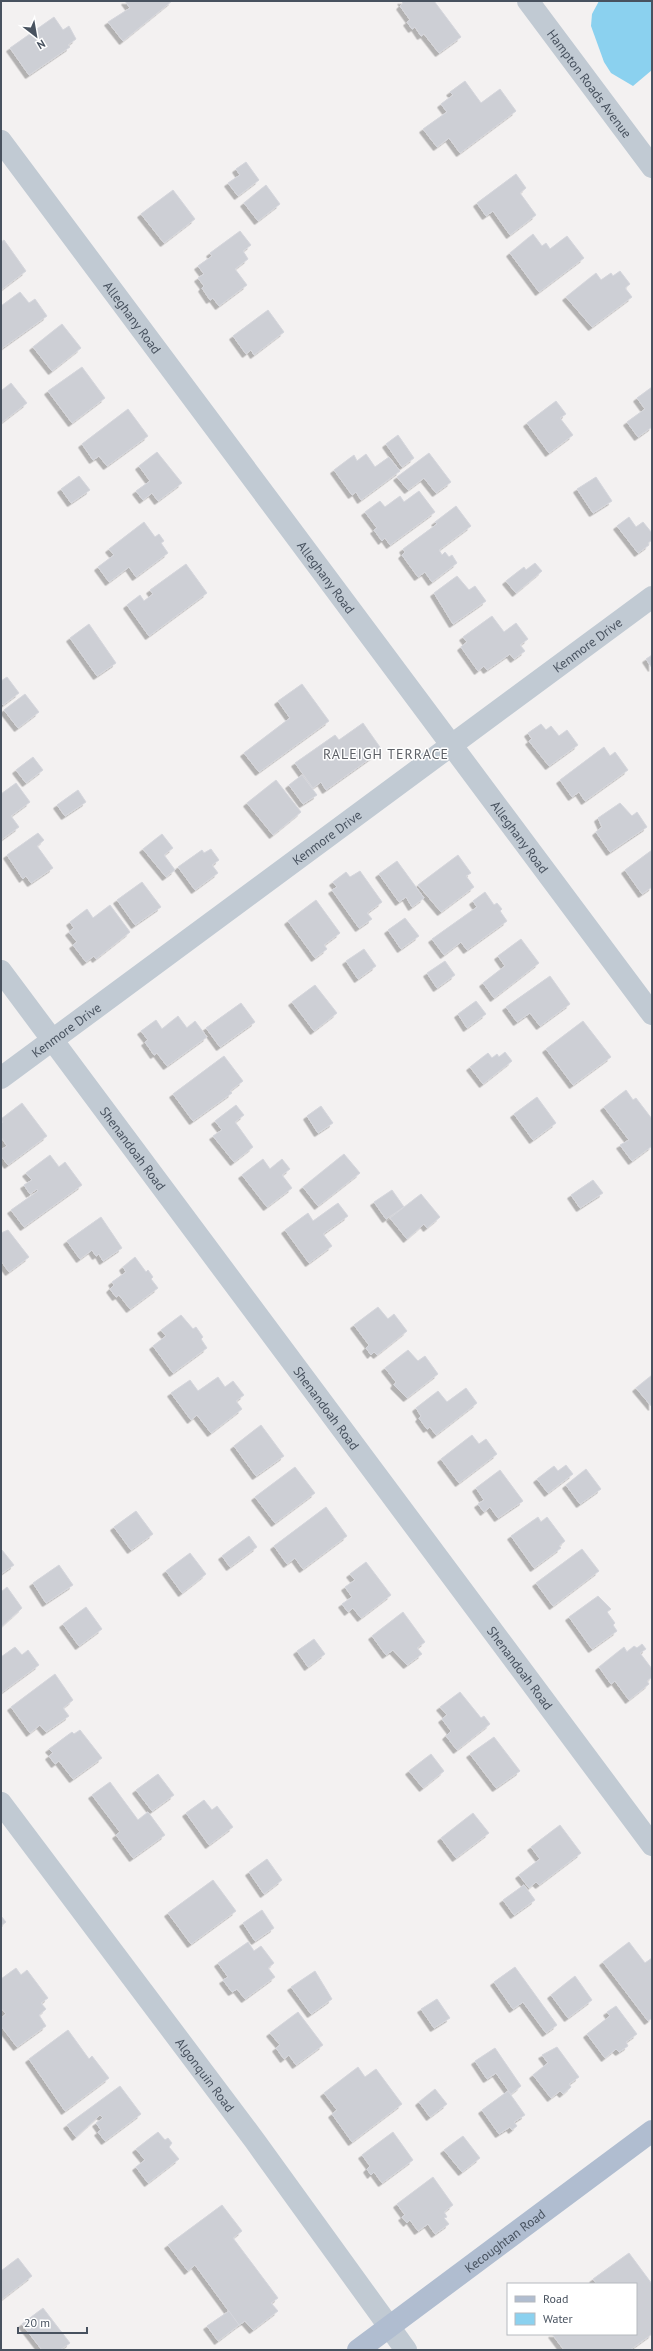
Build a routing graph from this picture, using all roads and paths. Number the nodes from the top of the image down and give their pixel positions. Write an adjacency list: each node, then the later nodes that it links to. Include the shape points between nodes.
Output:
1 (528, 1): 3 (street, Hampton Roads Avenue)
2 (1, 141): 5 (street, Alleghany Road)
3 (652, 167)
4 (652, 597): 5 (street, Kenmore Drive)
5 (452, 744): 7 (street, Alleghany Road); 8 (street, Kenmore Drive)
6 (1, 971): 8 (street, Shenandoah Road)
7 (652, 1014)
8 (53, 1040): 9 (street, Kenmore Drive); 11 (street, Shenandoah Road)
9 (1, 1078)
10 (1, 1803): 13 (street, Algonquin Road, via 255,2141)
11 (652, 1845)
12 (652, 2131): 13 (main road, Kecoughtan Road)
13 (389, 2327): 14 (main road, Kecoughtan Road); 15 (street, Algonquin Road)
14 (358, 2350)
15 (406, 2350)

